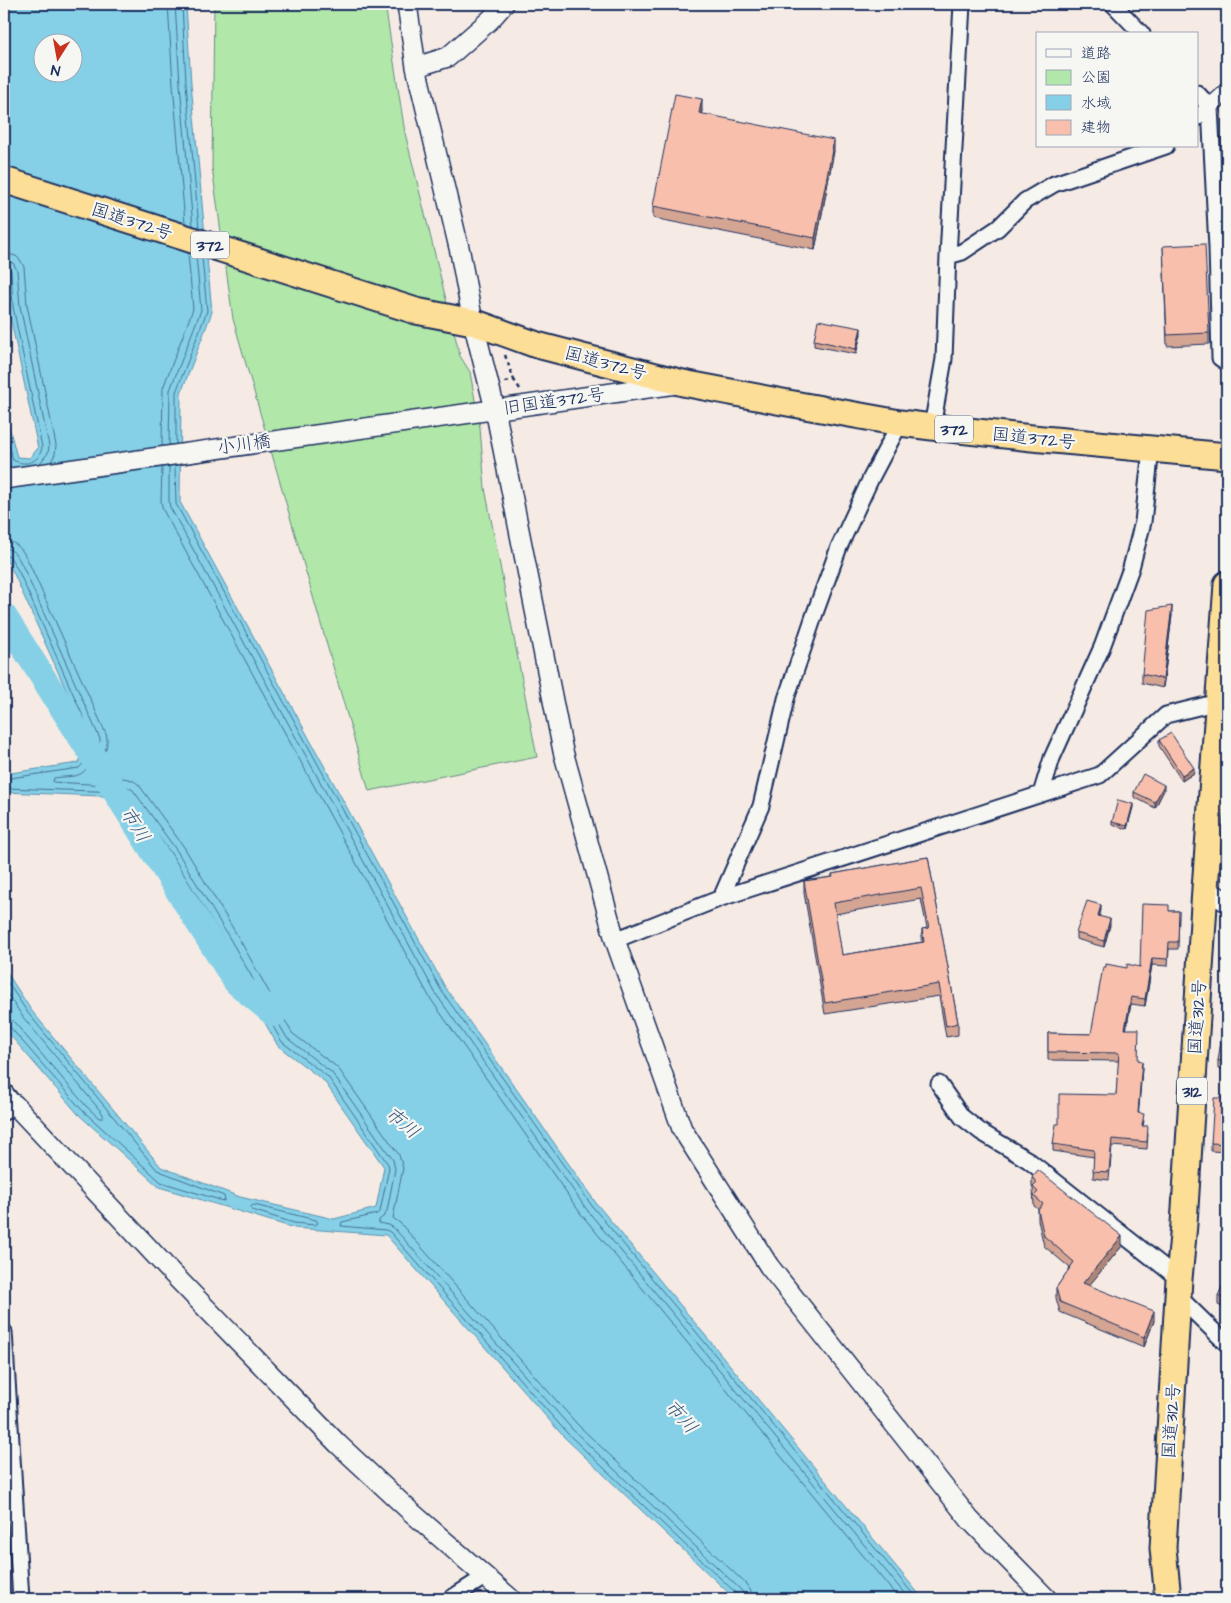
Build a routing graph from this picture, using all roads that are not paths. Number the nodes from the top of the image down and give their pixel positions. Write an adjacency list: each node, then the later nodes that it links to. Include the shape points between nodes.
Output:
1 (407, 4): 6 (street)
2 (504, 4): 6 (street, via 448,56)
3 (962, 4): 13 (street)
4 (1113, 4): 5 (street)
5 (1140, 32)
6 (416, 67): 14 (street, via 460,252)
7 (1227, 91): 9 (street)
8 (1198, 94): 9 (street)
9 (1210, 106): 10 (street); 15 (street, via 1220,358)
10 (1198, 117)
11 (1160, 148): 13 (street, via 1054,184 1025,201 998,228 962,252)
12 (4, 180): 14 (highway, 国道372号 / 372, via 416,310)
13 (948, 256): 19 (street, via 944,359)
14 (472, 322): 16 (highway, 国道372号 / 372, via 537,345); 17 (street)
15 (1227, 363)
16 (683, 383): 17 (street, 旧国道372号); 18 (highway, 国道372号 / 372)
17 (489, 409): 22 (street, 小川橋); 29 (street, via 563,750)
18 (900, 423): 19 (highway, 国道372号 / 372); 27 (street, via 839,547 814,613 786,699 761,806)
19 (932, 427): 20 (highway, 国道372号 / 372)
20 (1151, 449): 21 (highway, 国道372号 / 372); 25 (street, via 1143,522 1132,568 1102,647 1052,758)
21 (1227, 456)
22 (4, 479)
23 (1227, 584): 24 (highway, 国道312号 / 312)
24 (1223, 698): 25 (street, via 1166,715 1100,775); 26 (highway, 国道312号 / 312)
25 (1041, 794): 27 (street)
26 (1205, 889): 28 (street); 32 (highway, 国道312号 / 312)
27 (721, 898): 29 (street)
28 (1227, 902)
29 (615, 940): 39 (street, via 682,1129 770,1266 970,1520)
30 (939, 1084): 32 (street, via 962,1117 1028,1160)
31 (7, 1102): 35 (street, via 338,1444)
32 (1179, 1288): 34 (street); 40 (highway, 国道312号 / 312, via 1163,1548)
33 (4, 1332): 36 (street)
34 (1227, 1344)
35 (486, 1576): 37 (street); 38 (street)
36 (21, 1599)
37 (450, 1599)
38 (511, 1599)
39 (1047, 1599)
40 (1168, 1599)

